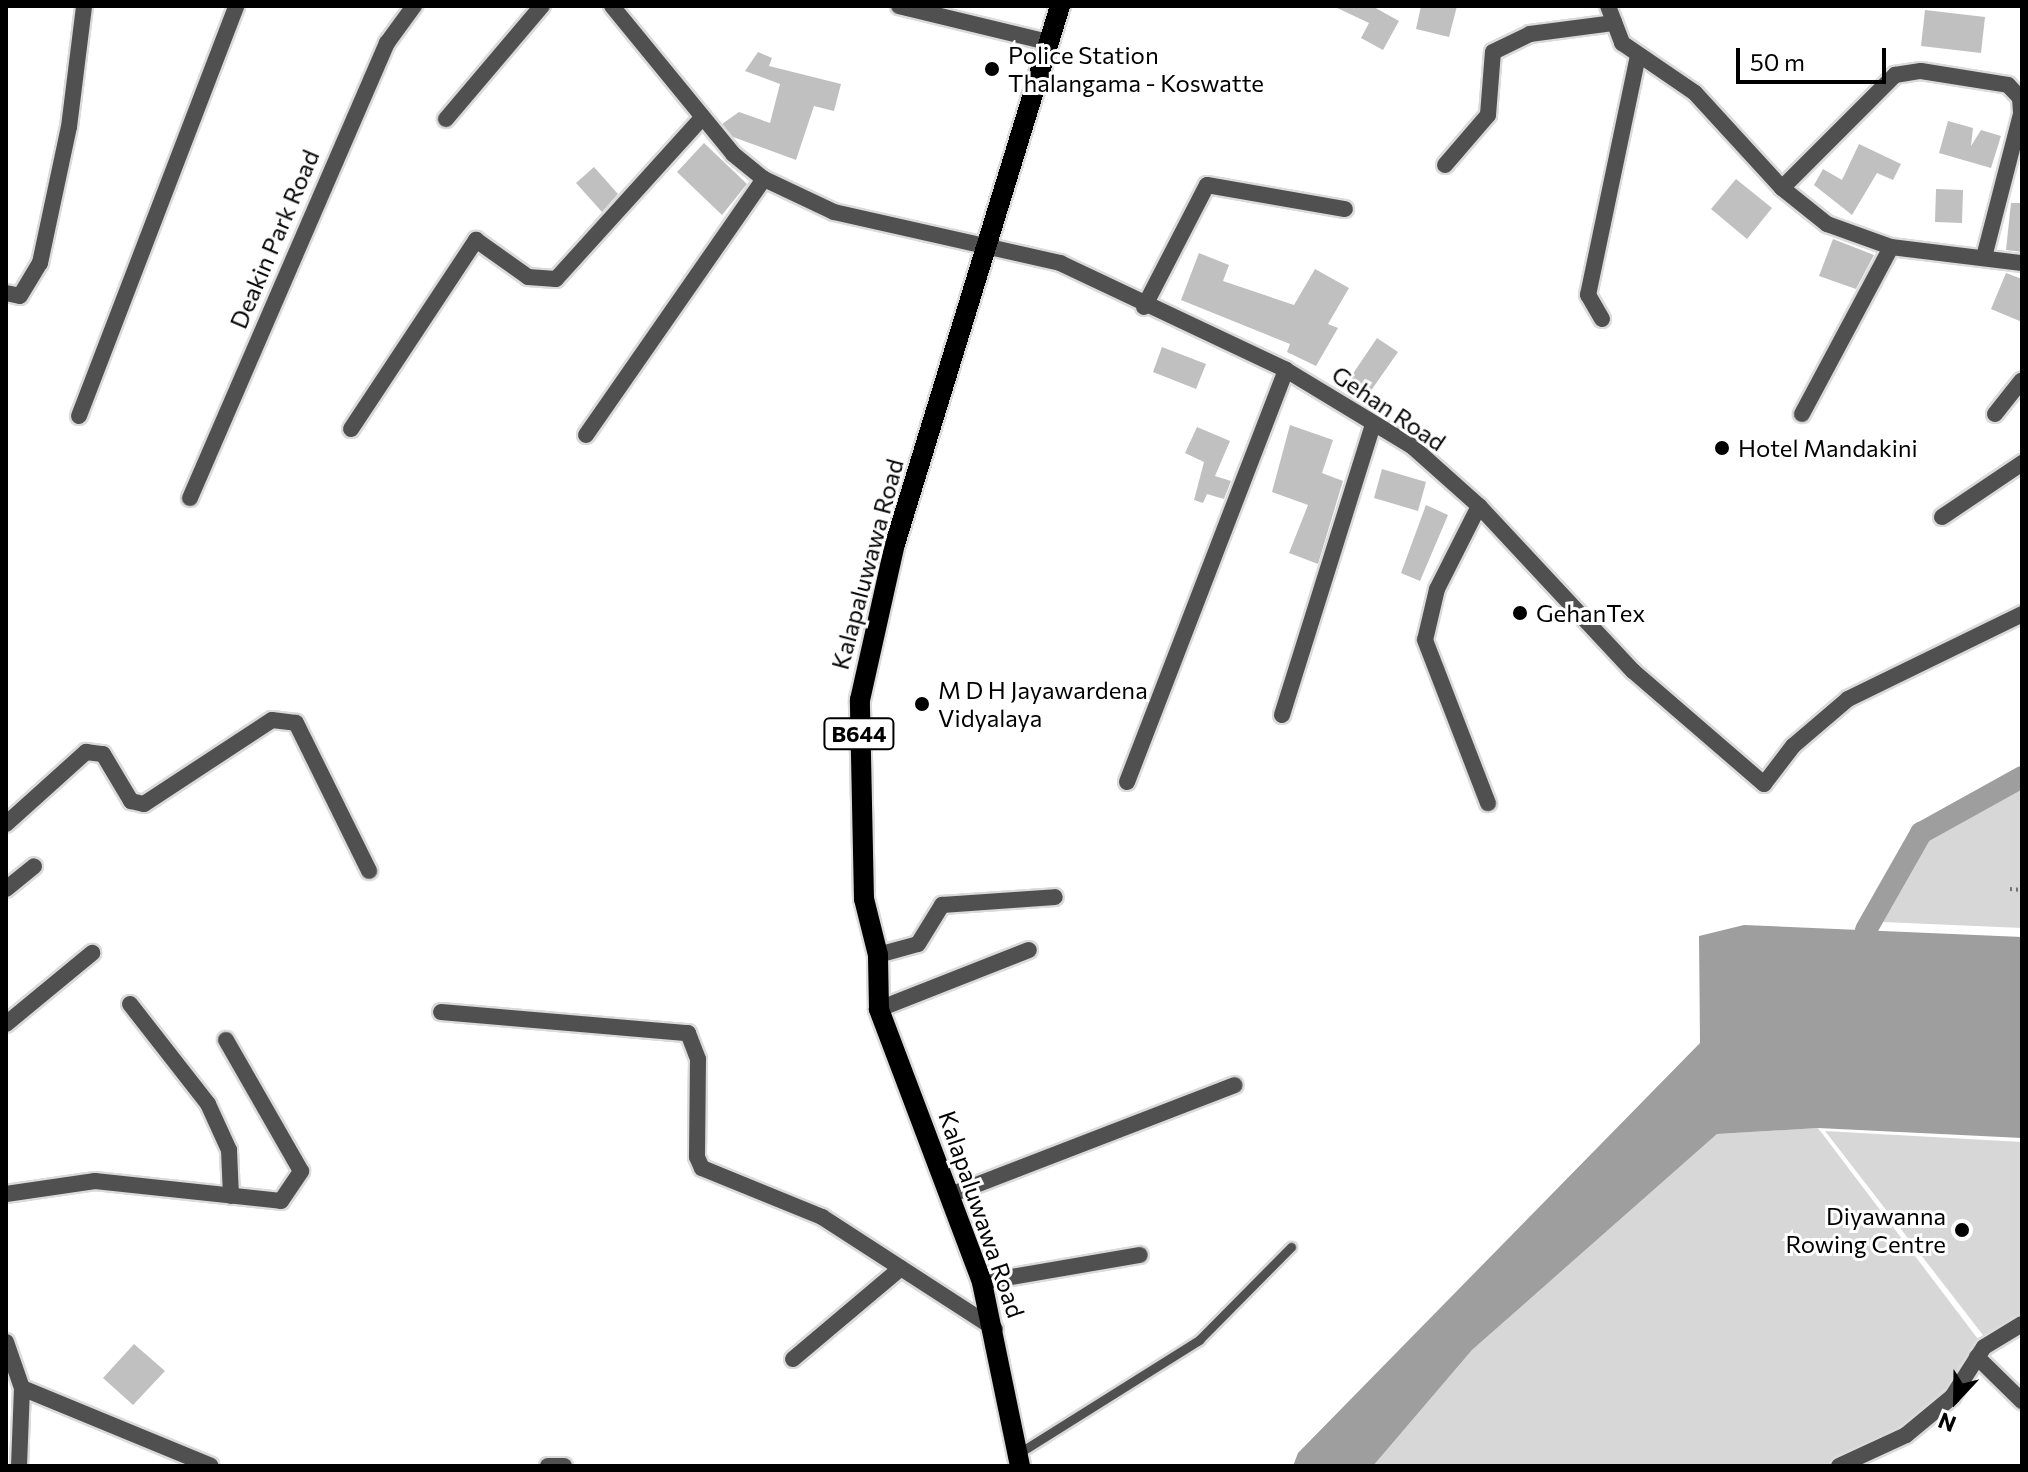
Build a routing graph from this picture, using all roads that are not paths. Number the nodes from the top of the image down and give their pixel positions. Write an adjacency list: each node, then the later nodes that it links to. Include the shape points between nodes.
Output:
1 (84, 6): 22 (street, via 69,127 40,263 20,296)
2 (236, 6): 29 (street)
3 (414, 6): 34 (street, Deakin Park Road, via 387,43)
4 (542, 6): 13 (street)
5 (612, 6): 12 (street, Gehan Road)
6 (899, 6): 10 (street)
7 (1060, 6): 10 (main road, Kalapaluwawa Road / B644)
8 (1608, 6): 9 (street)
9 (1614, 23): 11 (street, via 1622,43); 14 (street, via 1530,34 1493,52 1488,115)
10 (1048, 42): 18 (main road, Kalapaluwawa Road / B644)
11 (1638, 55): 16 (street, via 1695,93); 24 (street, via 1588,295)
12 (702, 118): 15 (street, Gehan Road); 31 (street, via 556,279 528,277 476,240)
13 (446, 119)
14 (1445, 165)
15 (764, 179): 18 (street, Gehan Road, via 834,212); 32 (street)
16 (1782, 188): 19 (street, via 1827,224); 20 (street, via 1895,75 1921,71 2008,85 2020,98 2021,114)
17 (1345, 209): 23 (street, via 1207,185)
18 (987, 244): 23 (street, Gehan Road, via 1060,263); 48 (main road, Kalapaluwawa Road / B644, via 895,544 860,700 864,899)
19 (1891, 247): 20 (street); 27 (street)
20 (1984, 257): 21 (street)
21 (2022, 263)
22 (6, 293)
23 (1144, 307): 25 (street, Gehan Road, via 1194,323)
24 (1602, 319)
25 (1286, 370): 30 (street, Gehan Road); 39 (street)
26 (2022, 380): 28 (street)
27 (1802, 414)
28 (1995, 414)
29 (79, 416)
30 (1373, 424): 35 (street, Gehan Road, via 1413,447); 38 (street)
31 (351, 429)
32 (586, 435)
33 (2022, 463): 36 (street)
34 (190, 498)
35 (1479, 506): 37 (street, Gehan Road, via 1633,671 1764,784 1793,746 1848,699); 40 (street, via 1437,589 1425,640)
36 (1942, 517)
37 (2022, 614)
38 (1282, 715)
39 (1127, 782)
40 (1488, 803)
41 (6, 824): 43 (street, via 86,752 103,754 131,801 144,804 272,720 296,723)
42 (34, 866): 44 (street)
43 (369, 871)
44 (6, 889)
45 (1055, 897): 48 (street, via 942,905 918,944)
46 (1029, 950): 50 (street)
47 (92, 953): 52 (street)
48 (878, 955): 50 (main road, Kalapaluwawa Road / B644)
49 (130, 1004): 57 (street, via 208,1104 229,1150)
50 (879, 1009): 56 (main road, Kalapaluwawa Road / B644)
51 (441, 1012): 60 (street, via 688,1033 698,1059 702,1168 822,1217)
52 (6, 1024)
53 (226, 1040): 57 (street, via 301,1171 281,1201)
54 (1235, 1085): 56 (street)
55 (6, 1194): 57 (street, via 95,1181)
56 (950, 1195): 61 (main road, Kalapaluwawa Road / B644)
57 (231, 1196)
58 (1291, 1247): 69 (lane, via 1199,1340)
59 (1140, 1255): 61 (street)
60 (901, 1268): 63 (street); 66 (street)
61 (982, 1282): 63 (main road, Kalapaluwawa Road / B644)
62 (2022, 1324): 65 (street)
63 (995, 1329): 69 (main road, Kalapaluwawa Road / B644)
64 (6, 1342): 67 (street)
65 (1977, 1357): 68 (street); 74 (street, via 1952,1397 1906,1435)
66 (793, 1359)
67 (22, 1388): 70 (street); 71 (street)
68 (2022, 1401)
69 (1019, 1460)
70 (19, 1466)
71 (211, 1466)
72 (548, 1466): 73 (street)
73 (564, 1466)
74 (1839, 1466)

